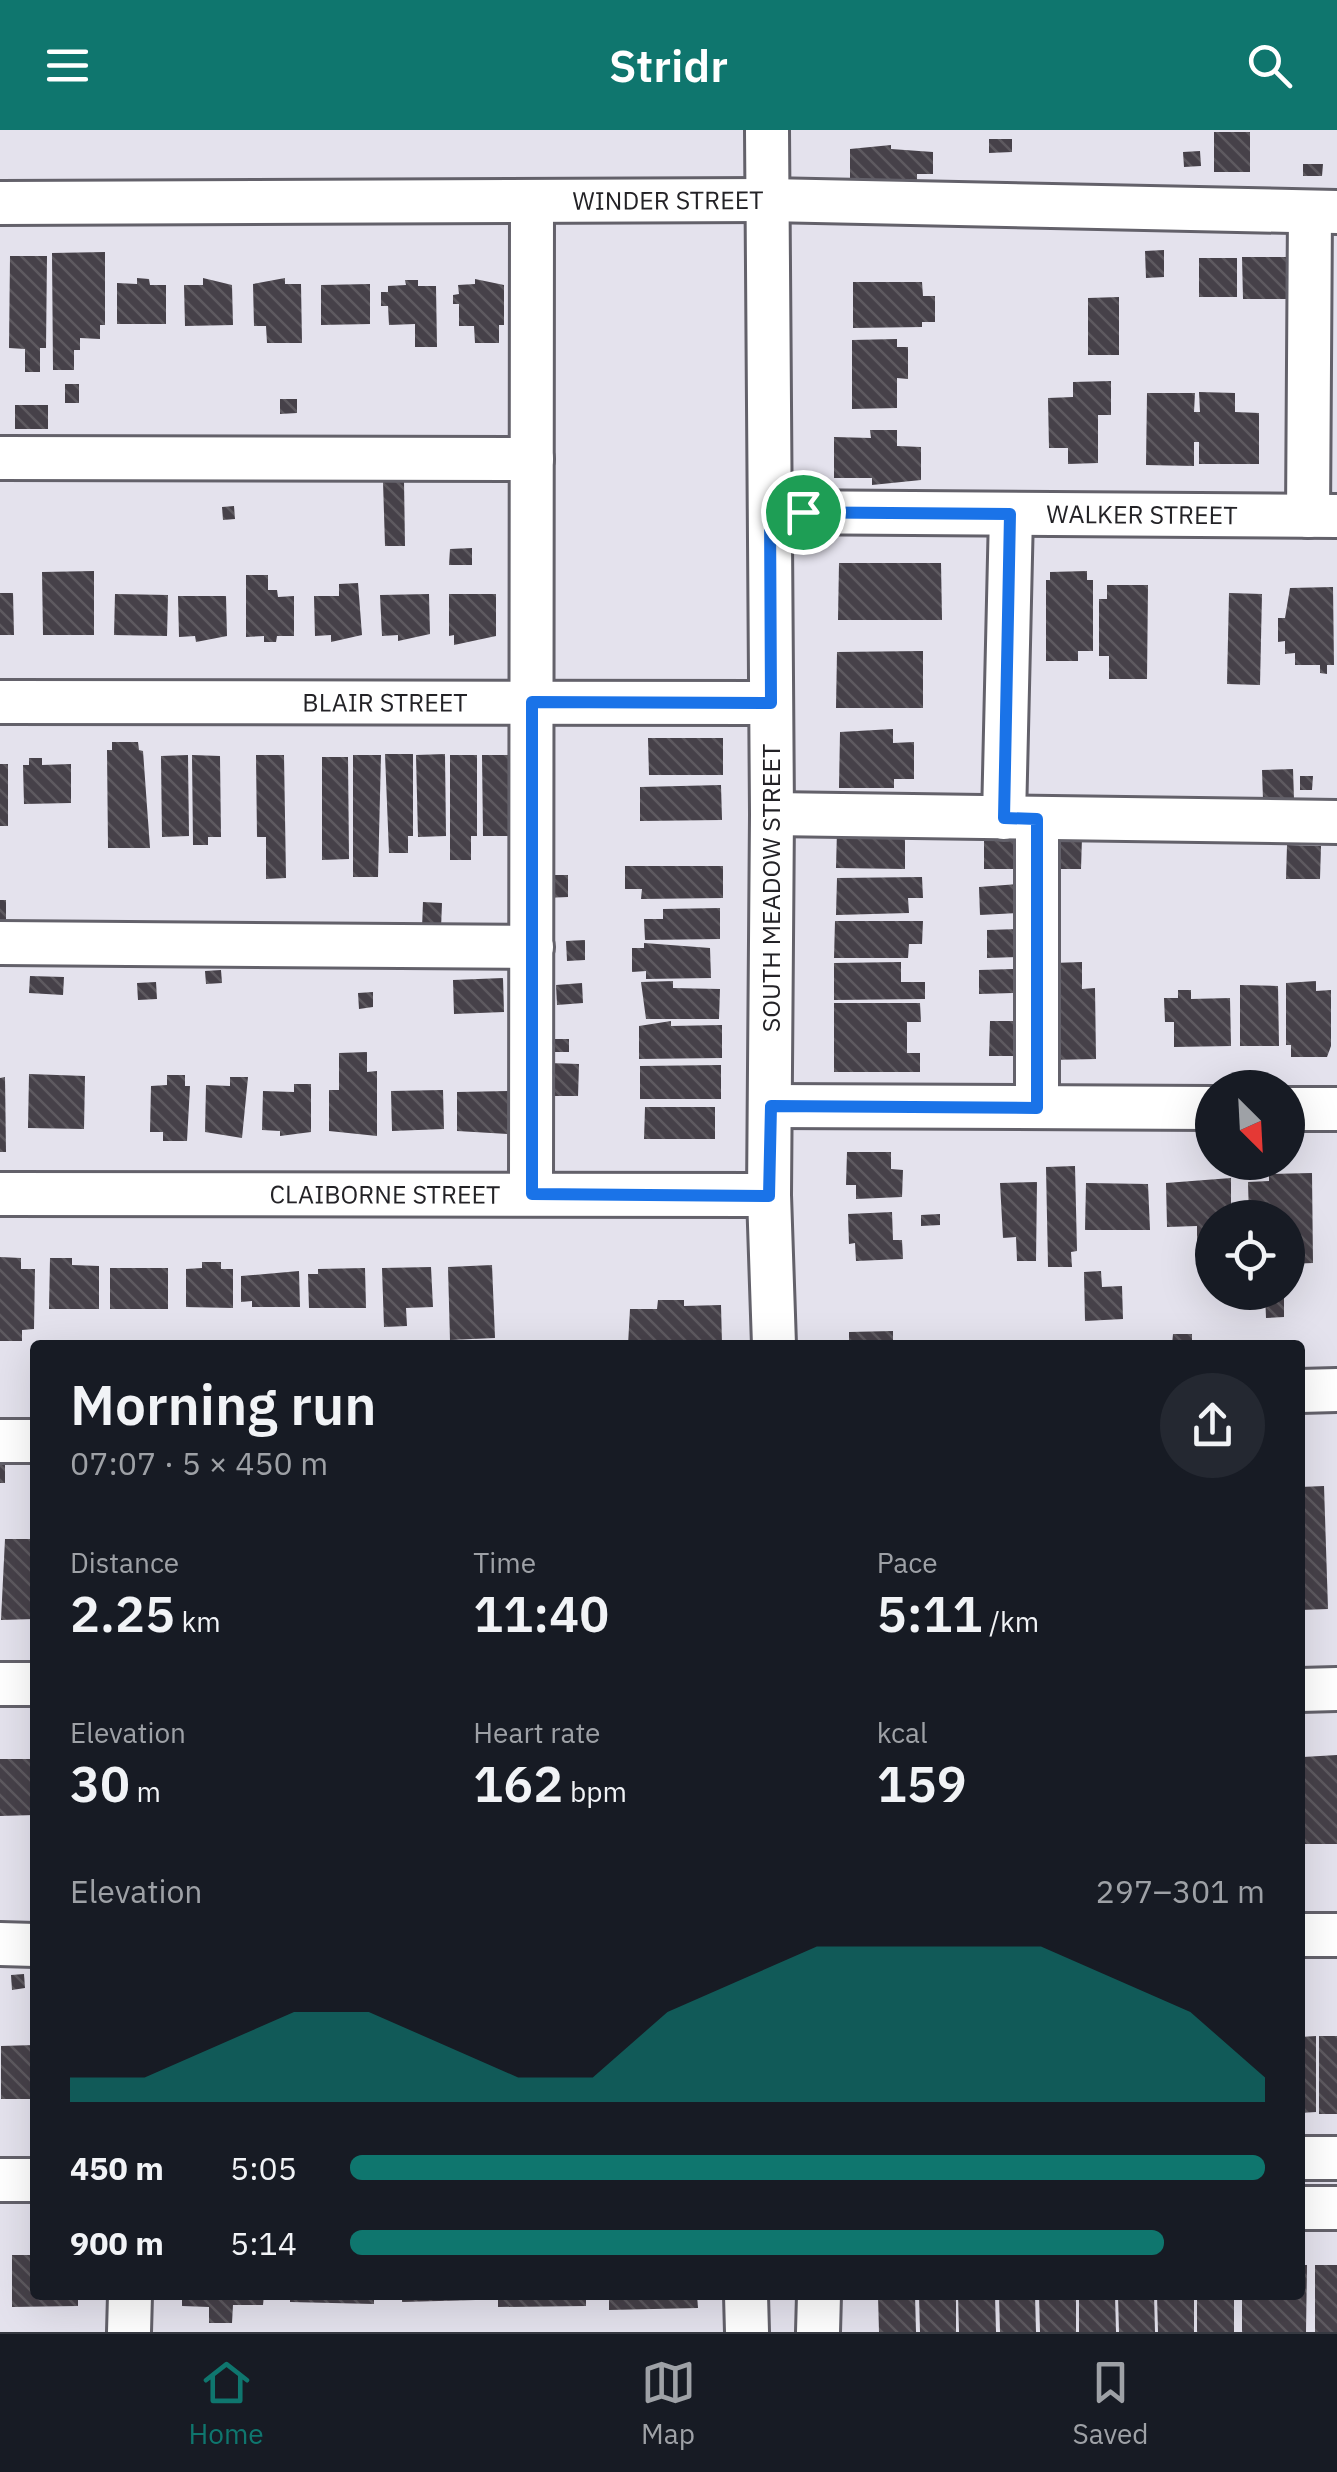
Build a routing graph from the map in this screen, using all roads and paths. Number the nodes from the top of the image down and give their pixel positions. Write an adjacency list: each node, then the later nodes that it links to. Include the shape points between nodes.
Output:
1 (767, 130): 2 (street, SOUTH MEADOW STREET)
2 (768, 200): 3 (street, WINDER STREET); 5 (street, WINDER STREET); 8 (street, SOUTH MEADOW STREET)
3 (532, 201): 4 (street, WINDER STREET); 7 (street)
4 (0, 203)
5 (1324, 212): 10 (street)
6 (0, 458): 7 (street)
7 (532, 459): 12 (street)
8 (770, 512): 9 (street, WALKER STREET); 13 (street, SOUTH MEADOW STREET)
9 (1010, 514): 10 (street, WALKER STREET); 15 (street)
10 (1322, 516)
11 (0, 702): 12 (street, BLAIR STREET)
12 (532, 702): 13 (street, BLAIR STREET); 18 (street)
13 (771, 703): 14 (street, SOUTH MEADOW STREET)
14 (772, 814): 15 (street); 19 (street, SOUTH MEADOW STREET)
15 (1020, 818): 16 (street); 20 (street)
16 (1337, 822)
17 (0, 943): 18 (street)
18 (532, 947): 25 (street)
19 (771, 1106): 20 (street); 26 (street, SOUTH MEADOW STREET)
20 (1037, 1108): 21 (street)
21 (1195, 1108)
22 (1305, 1108): 23 (street)
23 (1337, 1109)
24 (0, 1194): 25 (street, CLAIBORNE STREET)
25 (532, 1194): 26 (street, CLAIBORNE STREET)
26 (769, 1196): 27 (street, SOUTH MEADOW STREET)
27 (774, 1340)
28 (1337, 1390): 29 (street)
29 (1305, 1391)
30 (0, 1441): 31 (street)
31 (30, 1441)
32 (0, 1684): 33 (street)
33 (30, 1684)
34 (1305, 1690): 35 (street)
35 (1337, 1690)
36 (1305, 1936): 37 (street)
37 (1337, 1936)
38 (0, 1944): 39 (street)
39 (30, 1944)
40 (1305, 2158): 41 (street)
41 (1337, 2158)
42 (0, 2180): 43 (street)
43 (30, 2180)
44 (1305, 2208): 45 (street)
45 (1337, 2208)
46 (130, 2300): 49 (street)
47 (746, 2300): 50 (street)
48 (818, 2300): 51 (street)
49 (129, 2332)
50 (747, 2332)
51 (818, 2332)

